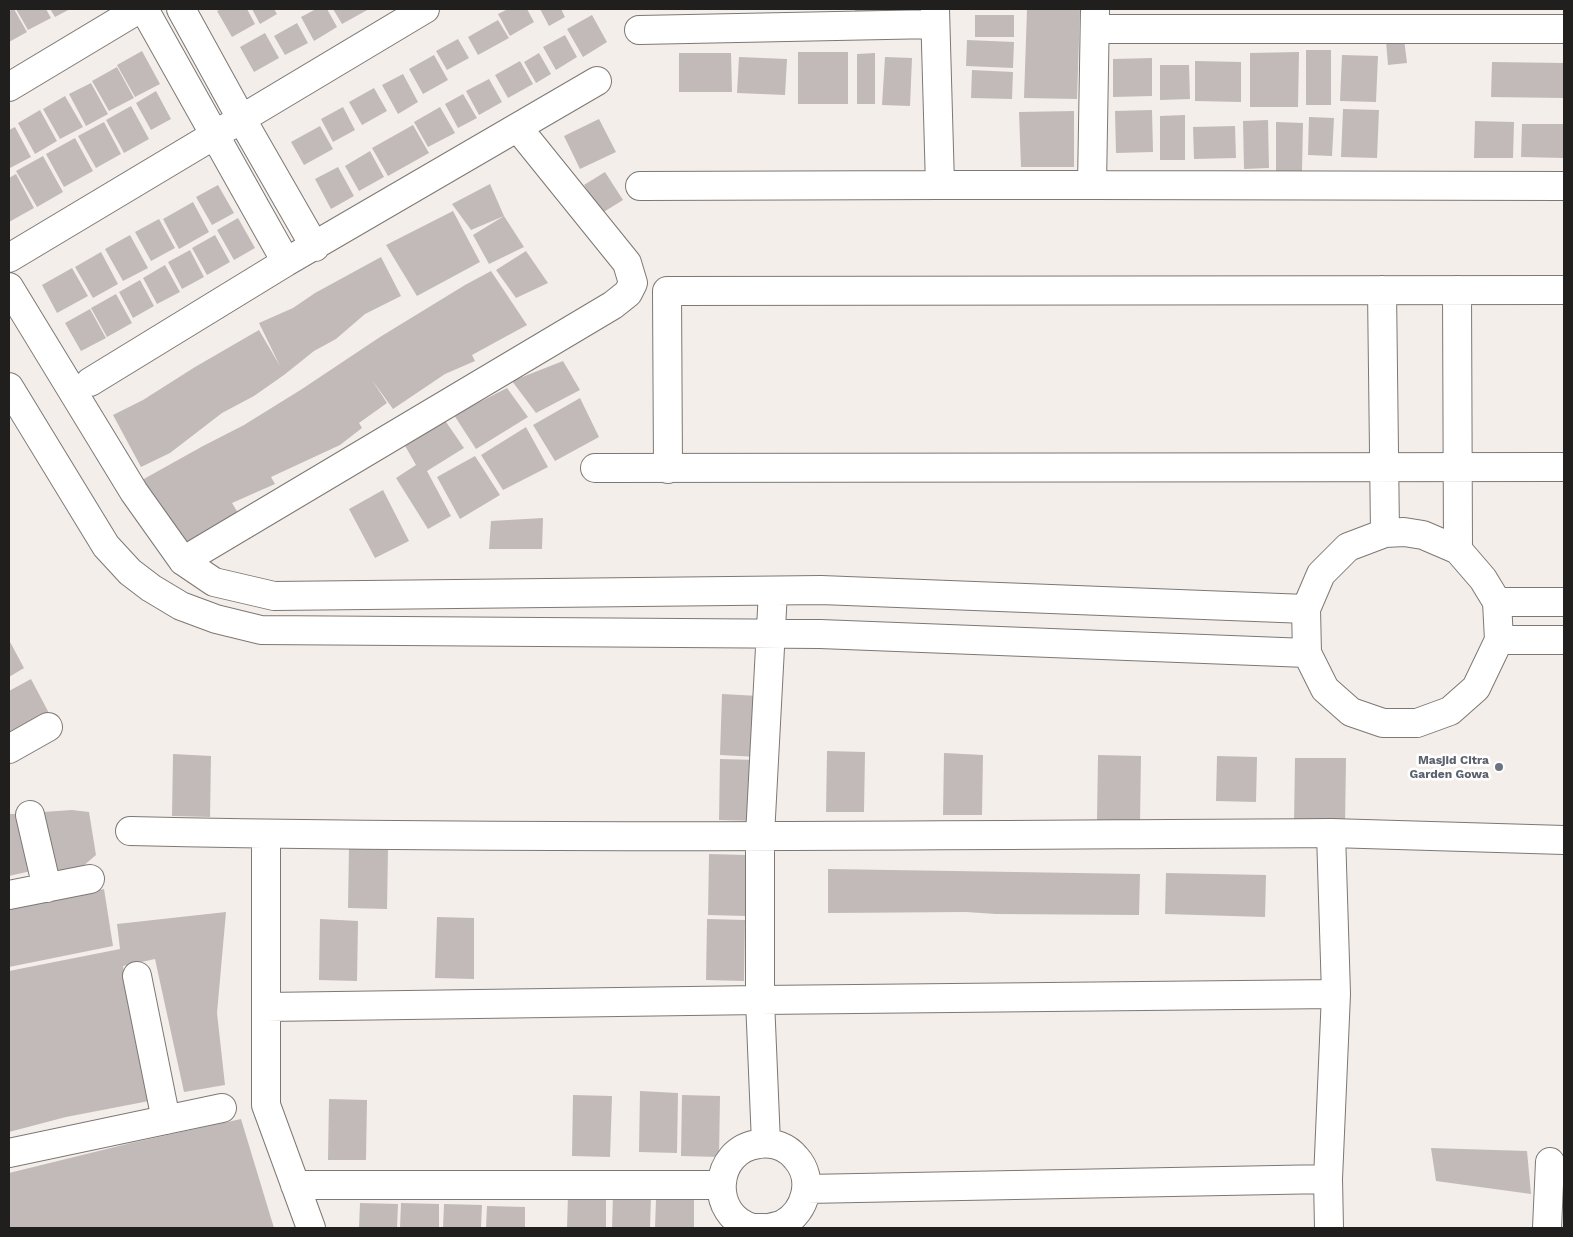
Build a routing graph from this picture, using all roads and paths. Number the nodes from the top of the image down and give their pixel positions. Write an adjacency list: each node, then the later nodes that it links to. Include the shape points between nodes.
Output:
1 (139, 9): 10 (street)
2 (144, 9): 13 (street)
3 (181, 9): 11 (street)
4 (425, 9): 11 (street)
5 (935, 16): 8 (street); 14 (street)
6 (1095, 19): 7 (street); 15 (street)
7 (1564, 29)
8 (639, 30)
9 (597, 81): 12 (street)
10 (9, 87)
11 (241, 118): 13 (street); 18 (street)
12 (518, 128): 18 (street); 34 (street, via 627,263 633,283 628,293)
13 (215, 134): 19 (street); 20 (street)
14 (940, 184): 15 (street); 16 (street)
15 (1092, 185): 17 (street)
16 (640, 186)
17 (1564, 186)
18 (315, 247): 20 (street)
19 (9, 258)
20 (286, 262): 25 (street)
21 (9, 286): 34 (street, via 134,492)
22 (1382, 290): 23 (street); 27 (street); 31 (street, via 667,291)
23 (1457, 290): 24 (street); 28 (street)
24 (1564, 290)
25 (90, 382)
26 (9, 386): 41 (street, via 106,546 130,572 181,606)
27 (1384, 466): 28 (street); 31 (street); 32 (street)
28 (1458, 466): 29 (street); 33 (street)
29 (1564, 467)
30 (595, 468): 31 (street)
31 (668, 469)
32 (1385, 533): 33 (street, via 1423,534); 40 (street, via 1348,547 1321,574)
33 (1458, 550): 38 (street, via 1483,578)
34 (183, 562): 37 (street, via 214,582)
35 (773, 590): 36 (street); 37 (street); 42 (street)
36 (822, 590): 40 (street); 43 (street)
37 (274, 596): 41 (street)
38 (1497, 602): 39 (street); 44 (street)
39 (1564, 602)
40 (1306, 609): 46 (street)
41 (261, 630): 42 (street)
42 (771, 634): 43 (street); 53 (street)
43 (820, 634): 46 (street)
44 (1499, 640): 45 (street); 46 (street, via 1476,688 1450,711 1417,723 1383,723 1351,712 1325,689)
45 (1564, 640)
46 (1306, 654)
47 (48, 727): 48 (street)
48 (9, 749)
49 (30, 815): 56 (street)
50 (130, 831): 52 (street)
51 (1331, 833): 53 (street); 54 (street); 59 (street)
52 (266, 834): 53 (street); 61 (street)
53 (760, 836): 60 (street)
54 (1564, 840)
55 (90, 879): 56 (street)
56 (47, 888): 57 (street)
57 (9, 895)
58 (136, 976): 63 (street)
59 (1336, 994): 60 (street); 67 (street)
60 (760, 1000): 61 (street); 64 (street)
61 (266, 1007): 68 (street, via 266,1105)
62 (222, 1108): 63 (street)
63 (166, 1120): 65 (street)
64 (766, 1143): 69 (street, via 752,1144 730,1159 723,1171); 70 (street, via 791,1152 806,1175)
65 (9, 1153)
66 (1550, 1162): 75 (street)
67 (1328, 1180): 70 (street); 74 (street)
68 (295, 1185): 69 (street); 71 (street)
69 (721, 1185): 72 (street, via 722,1198 729,1211 753,1228)
70 (806, 1189): 73 (street, via 794,1216)
71 (311, 1228)
72 (762, 1228)
73 (768, 1228)
74 (1329, 1228)
75 (1547, 1228)

